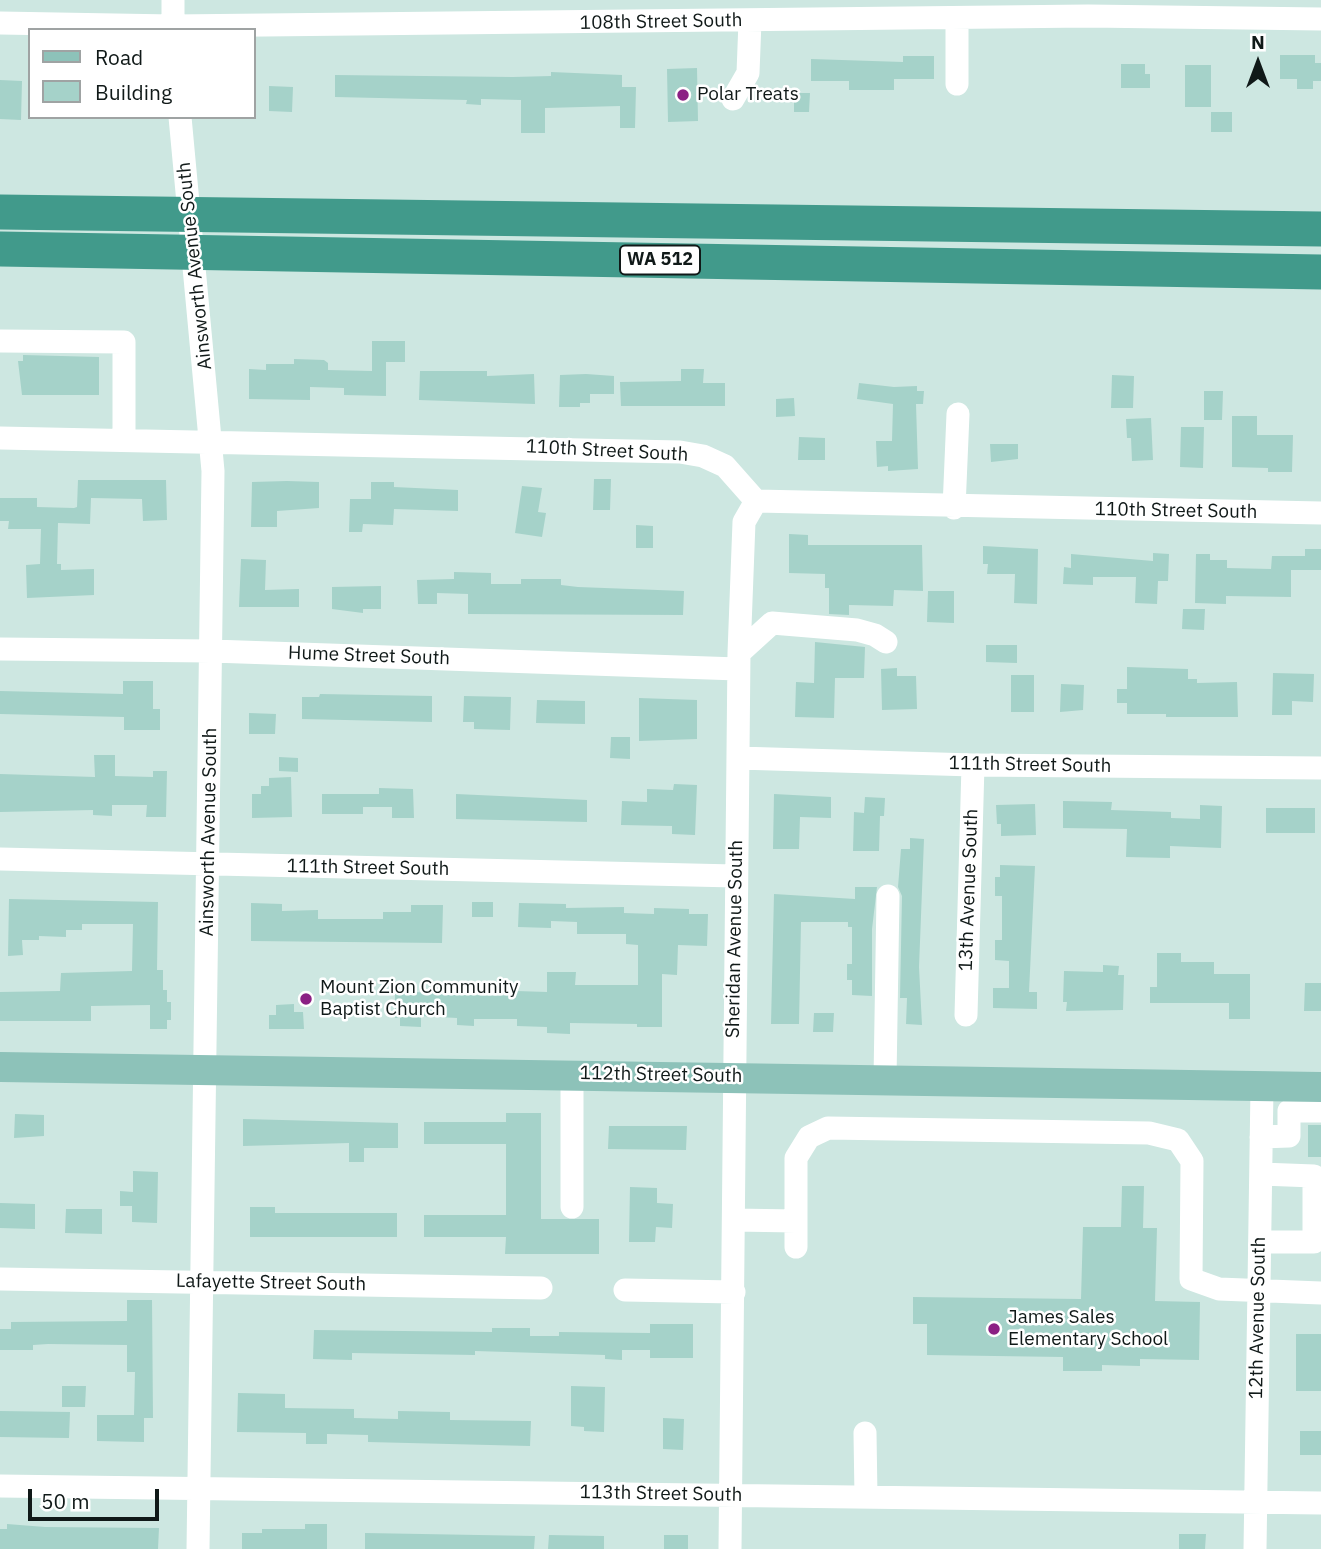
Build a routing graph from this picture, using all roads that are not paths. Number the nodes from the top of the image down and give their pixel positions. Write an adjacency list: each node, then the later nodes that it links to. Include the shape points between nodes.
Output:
1 (173, 0): 9 (street)
2 (1088, 8): 3 (street, 108th Street South); 6 (street, 108th Street South)
3 (987, 9): 5 (street, 108th Street South)
4 (701, 11): 7 (street, 108th Street South); 9 (street, 108th Street South)
5 (957, 18): 7 (street, 108th Street South); 10 (street)
6 (1321, 19)
7 (750, 21): 11 (street, via 748,73)
8 (0, 23): 9 (street, 108th Street South)
9 (173, 28)
10 (957, 84)
11 (733, 99)
12 (180, 119): 21 (street, Ainsworth Avenue South)
13 (0, 212): 14 (highway, WA 512)
14 (1321, 229)
15 (0, 249): 16 (highway, WA 512)
16 (1321, 272)
17 (0, 341): 20 (street, via 124,342)
18 (958, 414): 23 (street)
19 (0, 438): 20 (street, 110th Street South)
20 (124, 439): 21 (street, 110th Street South)
21 (213, 440): 22 (street, 110th Street South, via 680,452 725,466); 29 (street, Ainsworth Avenue South)
22 (756, 501): 23 (street, 110th Street South); 25 (street, Sheridan Avenue South, via 744,522)
23 (954, 508): 24 (street, 110th Street South)
24 (1321, 513)
25 (740, 597): 26 (street, via 762,609); 30 (street, Sheridan Avenue South)
26 (772, 623): 27 (street, via 857,630); 30 (street)
27 (886, 642)
28 (0, 649): 29 (street, Hume Street South)
29 (212, 651): 30 (street, Hume Street South); 35 (street, Ainsworth Avenue South)
30 (738, 661): 31 (street, Sheridan Avenue South)
31 (738, 758): 32 (street, 111th Street South); 36 (street, Sheridan Avenue South)
32 (973, 765): 33 (street, 111th Street South); 38 (street, 13th Avenue South)
33 (1321, 768)
34 (0, 859): 35 (street, 111th Street South)
35 (208, 864): 36 (street, 111th Street South); 40 (street, Ainsworth Avenue South)
36 (735, 876): 42 (street, Sheridan Avenue South)
37 (888, 896): 43 (street)
38 (966, 1016)
39 (0, 1066): 40 (main road, 112th Street South)
40 (205, 1069): 41 (main road, 112th Street South); 54 (street, Ainsworth Avenue South)
41 (572, 1074): 42 (main road, 112th Street South); 48 (street)
42 (733, 1076): 43 (main road, 112th Street South); 49 (street, Sheridan Avenue South)
43 (885, 1079): 44 (main road, 112th Street South)
44 (1262, 1087): 45 (main road, 112th Street South); 46 (street, 12th Avenue South)
45 (1316, 1099): 46 (street, via 1289,1111 1289,1136)
46 (1261, 1137): 47 (street, 12th Avenue South)
47 (1261, 1174): 51 (street, 12th Avenue South); 51 (street, via 1314,1176 1314,1241)
48 (572, 1207)
49 (733, 1220): 50 (street); 57 (street, Sheridan Avenue South)
50 (796, 1221): 52 (street); 58 (street, via 796,1158 809,1137 828,1128 1163,1135 1184,1146 1192,1161 1191,1279 1219,1289)
51 (1259, 1241): 58 (street, 12th Avenue South)
52 (796, 1247)
53 (0, 1279): 54 (street, Lafayette Street South)
54 (202, 1282): 55 (street, Lafayette Street South); 62 (street, Ainsworth Avenue South)
55 (541, 1288)
56 (625, 1290): 57 (street)
57 (734, 1292): 63 (street, Sheridan Avenue South)
58 (1259, 1292): 59 (street); 65 (street, 12th Avenue South)
59 (1321, 1293)
60 (865, 1433): 64 (street)
61 (0, 1486): 62 (street, 113th Street South)
62 (199, 1488): 63 (street, 113th Street South); 67 (street, Ainsworth Avenue South)
63 (731, 1495): 64 (street, 113th Street South); 68 (street, Sheridan Avenue South)
64 (866, 1497): 65 (street, 113th Street South)
65 (1256, 1502): 66 (street, 113th Street South); 69 (street, 12th Avenue South)
66 (1321, 1503)
67 (198, 1549)
68 (730, 1549)
69 (1255, 1549)

